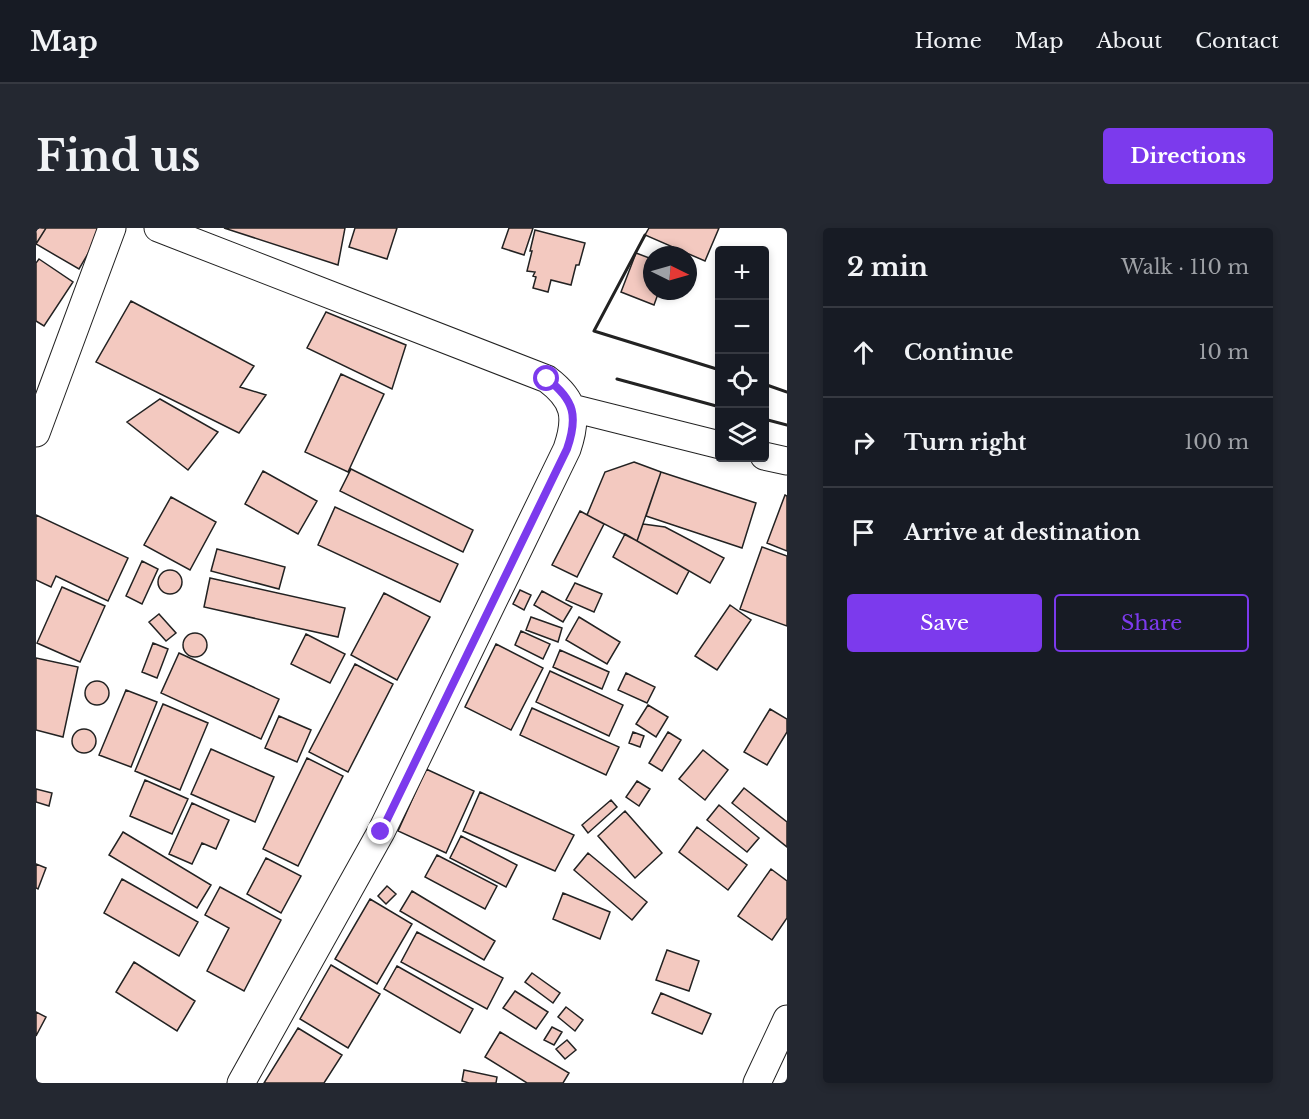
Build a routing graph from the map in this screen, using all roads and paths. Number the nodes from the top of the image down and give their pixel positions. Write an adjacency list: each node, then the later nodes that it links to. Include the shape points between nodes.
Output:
1 (112, 228): 4 (street)
2 (158, 228): 3 (street, via 547,379 560,389)
3 (572, 408): 5 (street); 9 (street, via 572,435 567,449 381,832)
4 (36, 433)
5 (715, 444)
6 (769, 457): 7 (street)
7 (787, 462)
8 (787, 1019): 10 (street)
9 (242, 1083)
10 (757, 1083)

